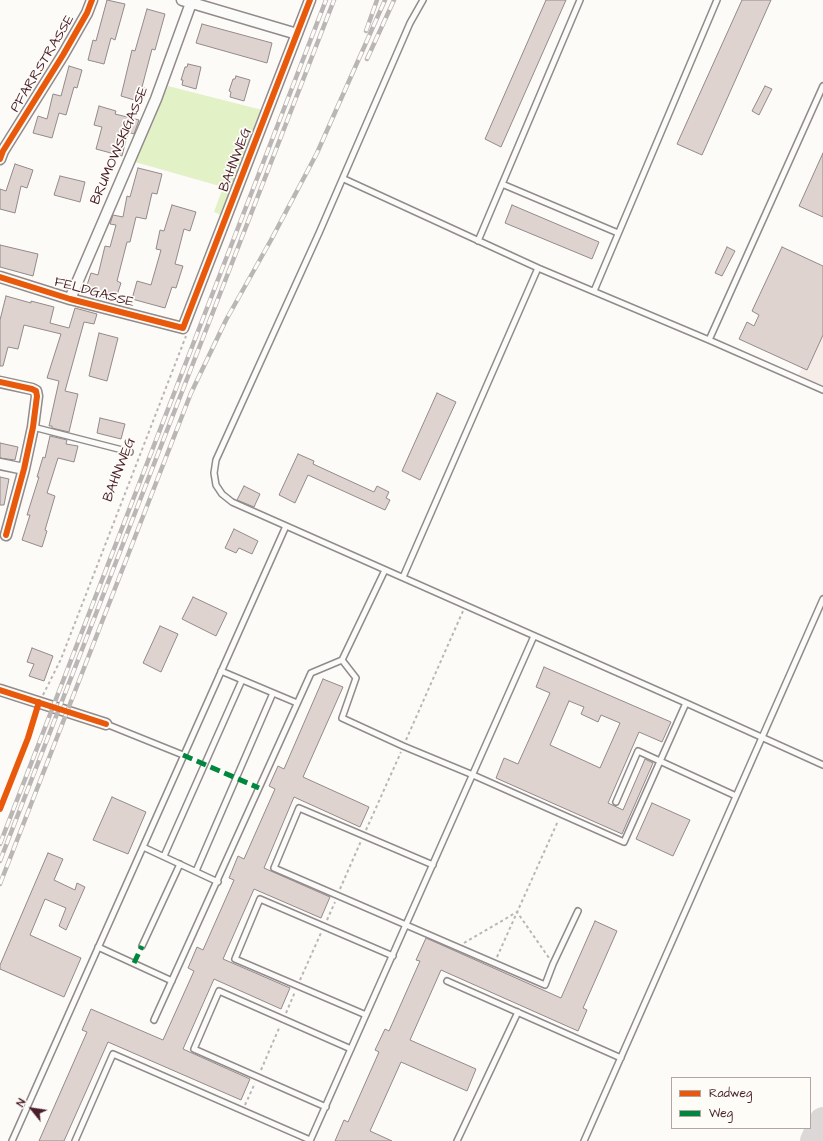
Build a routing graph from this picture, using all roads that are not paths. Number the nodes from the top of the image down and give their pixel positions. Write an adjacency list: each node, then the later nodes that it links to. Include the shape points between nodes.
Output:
1 (92, 0): 9 (street, PFARRSTRASSE, via 71,41)
2 (310, 0): 7 (street, BAHNWEG)
3 (423, 0): 10 (lane, via 410,23)
4 (580, 0): 11 (lane)
5 (717, 0): 12 (lane)
6 (187, 1): 7 (street); 17 (street, BRUMOWSKIGASSE, via 156,100)
7 (297, 34): 18 (street, BAHNWEG)
8 (823, 86): 19 (lane)
9 (0, 159)
10 (344, 179): 13 (lane); 26 (lane, via 216,460 216,485 222,494 232,502)
11 (502, 184): 12 (lane); 13 (lane)
12 (618, 233): 16 (lane)
13 (478, 241): 14 (lane)
14 (538, 268): 16 (lane); 29 (lane)
15 (0, 277): 17 (street, FELDGASSE)
16 (594, 290): 19 (lane)
17 (70, 299): 18 (street, FELDGASSE)
18 (186, 328)
19 (709, 340): 21 (lane)
20 (0, 382): 22 (street, via 36,391)
21 (823, 390)
22 (33, 428): 23 (lane); 25 (street)
23 (130, 452)
24 (0, 464): 25 (street)
25 (24, 469): 27 (street)
26 (286, 526): 28 (lane); 33 (lane)
27 (6, 534)
28 (385, 570): 29 (lane); 32 (lane)
29 (403, 577): 31 (lane)
30 (823, 599): 40 (lane)
31 (534, 636): 38 (lane); 44 (lane)
32 (342, 660): 37 (lane, via 311,673); 44 (lane, via 356,678 342,718)
33 (221, 672): 34 (lane); 41 (lane)
34 (242, 680): 36 (lane); 48 (lane)
35 (0, 690): 39 (street)
36 (273, 693): 37 (lane); 51 (lane)
37 (297, 703): 52 (lane)
38 (686, 703): 40 (lane); 42 (lane)
39 (106, 724): 41 (lane)
40 (762, 738): 43 (lane); 45 (lane)
41 (183, 755): 47 (lane)
42 (660, 760): 44 (lane, via 624,842); 45 (lane); 46 (lane, via 638,751)
43 (823, 765)
44 (473, 775): 50 (lane)
45 (736, 796): 64 (lane)
46 (616, 802)
47 (143, 846): 48 (lane); 56 (lane)
48 (164, 856): 49 (lane)
49 (180, 864): 51 (lane); 55 (lane)
50 (433, 865): 54 (lane); 54 (lane, via 299,808 274,868)
51 (196, 871): 52 (lane)
52 (218, 882): 59 (lane)
53 (578, 911): 54 (lane, via 545,985)
54 (407, 924): 57 (lane)
55 (142, 946)
56 (98, 947): 59 (lane); 66 (lane)
57 (393, 956): 61 (lane); 61 (lane, via 260,899 235,959)
58 (447, 981): 60 (lane)
59 (172, 982): 62 (lane)
60 (518, 1012): 64 (lane); 69 (lane)
61 (366, 1015): 63 (lane)
62 (154, 1020)
63 (351, 1049): 65 (lane); 65 (lane, via 220,991 194,1049)
64 (621, 1058): 70 (lane)
65 (326, 1107): 68 (lane)
66 (12, 1141)
67 (75, 1141): 68 (lane, via 113,1054)
68 (310, 1141)
69 (457, 1141)
70 (584, 1141)

